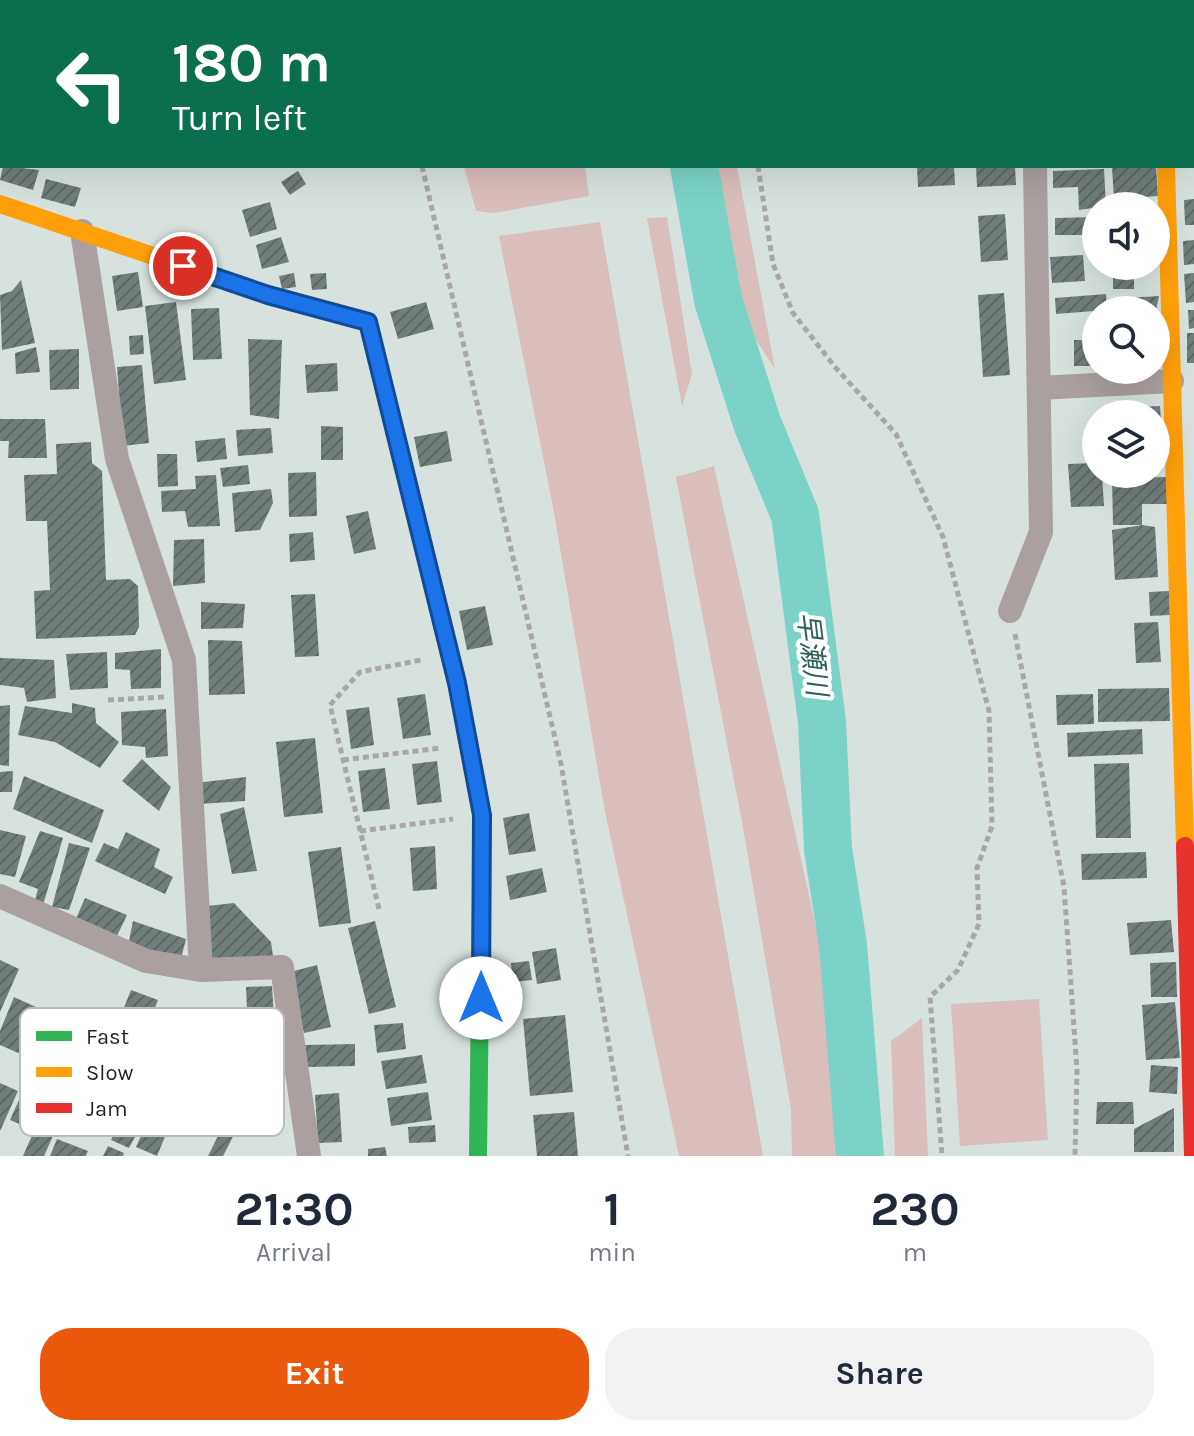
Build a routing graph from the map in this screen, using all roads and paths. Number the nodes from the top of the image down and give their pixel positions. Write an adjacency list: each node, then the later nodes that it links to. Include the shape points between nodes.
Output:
1 (422, 168): 23 (path, via 561,764)
2 (758, 168): 24 (path, via 773,264 793,313 896,434 943,537 989,711 992,826 977,868 979,924 958,970 930,997)
3 (1035, 168): 8 (street)
4 (1166, 168): 7 (street)
5 (0, 204): 6 (street)
6 (82, 231): 11 (street, via 268,295 368,322); 12 (street, via 117,459 184,660)
7 (1172, 381): 8 (street); 9 (street)
8 (1039, 388): 10 (street, via 1041,532)
9 (1185, 510): 26 (street)
10 (1010, 611): 25 (path, via 1064,887 1077,1070)
11 (450, 655): 14 (street); 15 (path, via 360,672 330,705)
12 (186, 696): 13 (path); 20 (street)
13 (108, 700)
14 (469, 745): 15 (path); 16 (street)
15 (343, 760): 17 (path)
16 (482, 815): 17 (path); 22 (street)
17 (360, 831): 19 (path)
18 (0, 896): 20 (street, via 146,961)
19 (379, 909)
20 (201, 970): 21 (street, via 282,967)
21 (309, 1156)
22 (478, 1156)
23 (628, 1156)
24 (942, 1156)
25 (1075, 1156)
26 (1193, 1156)

